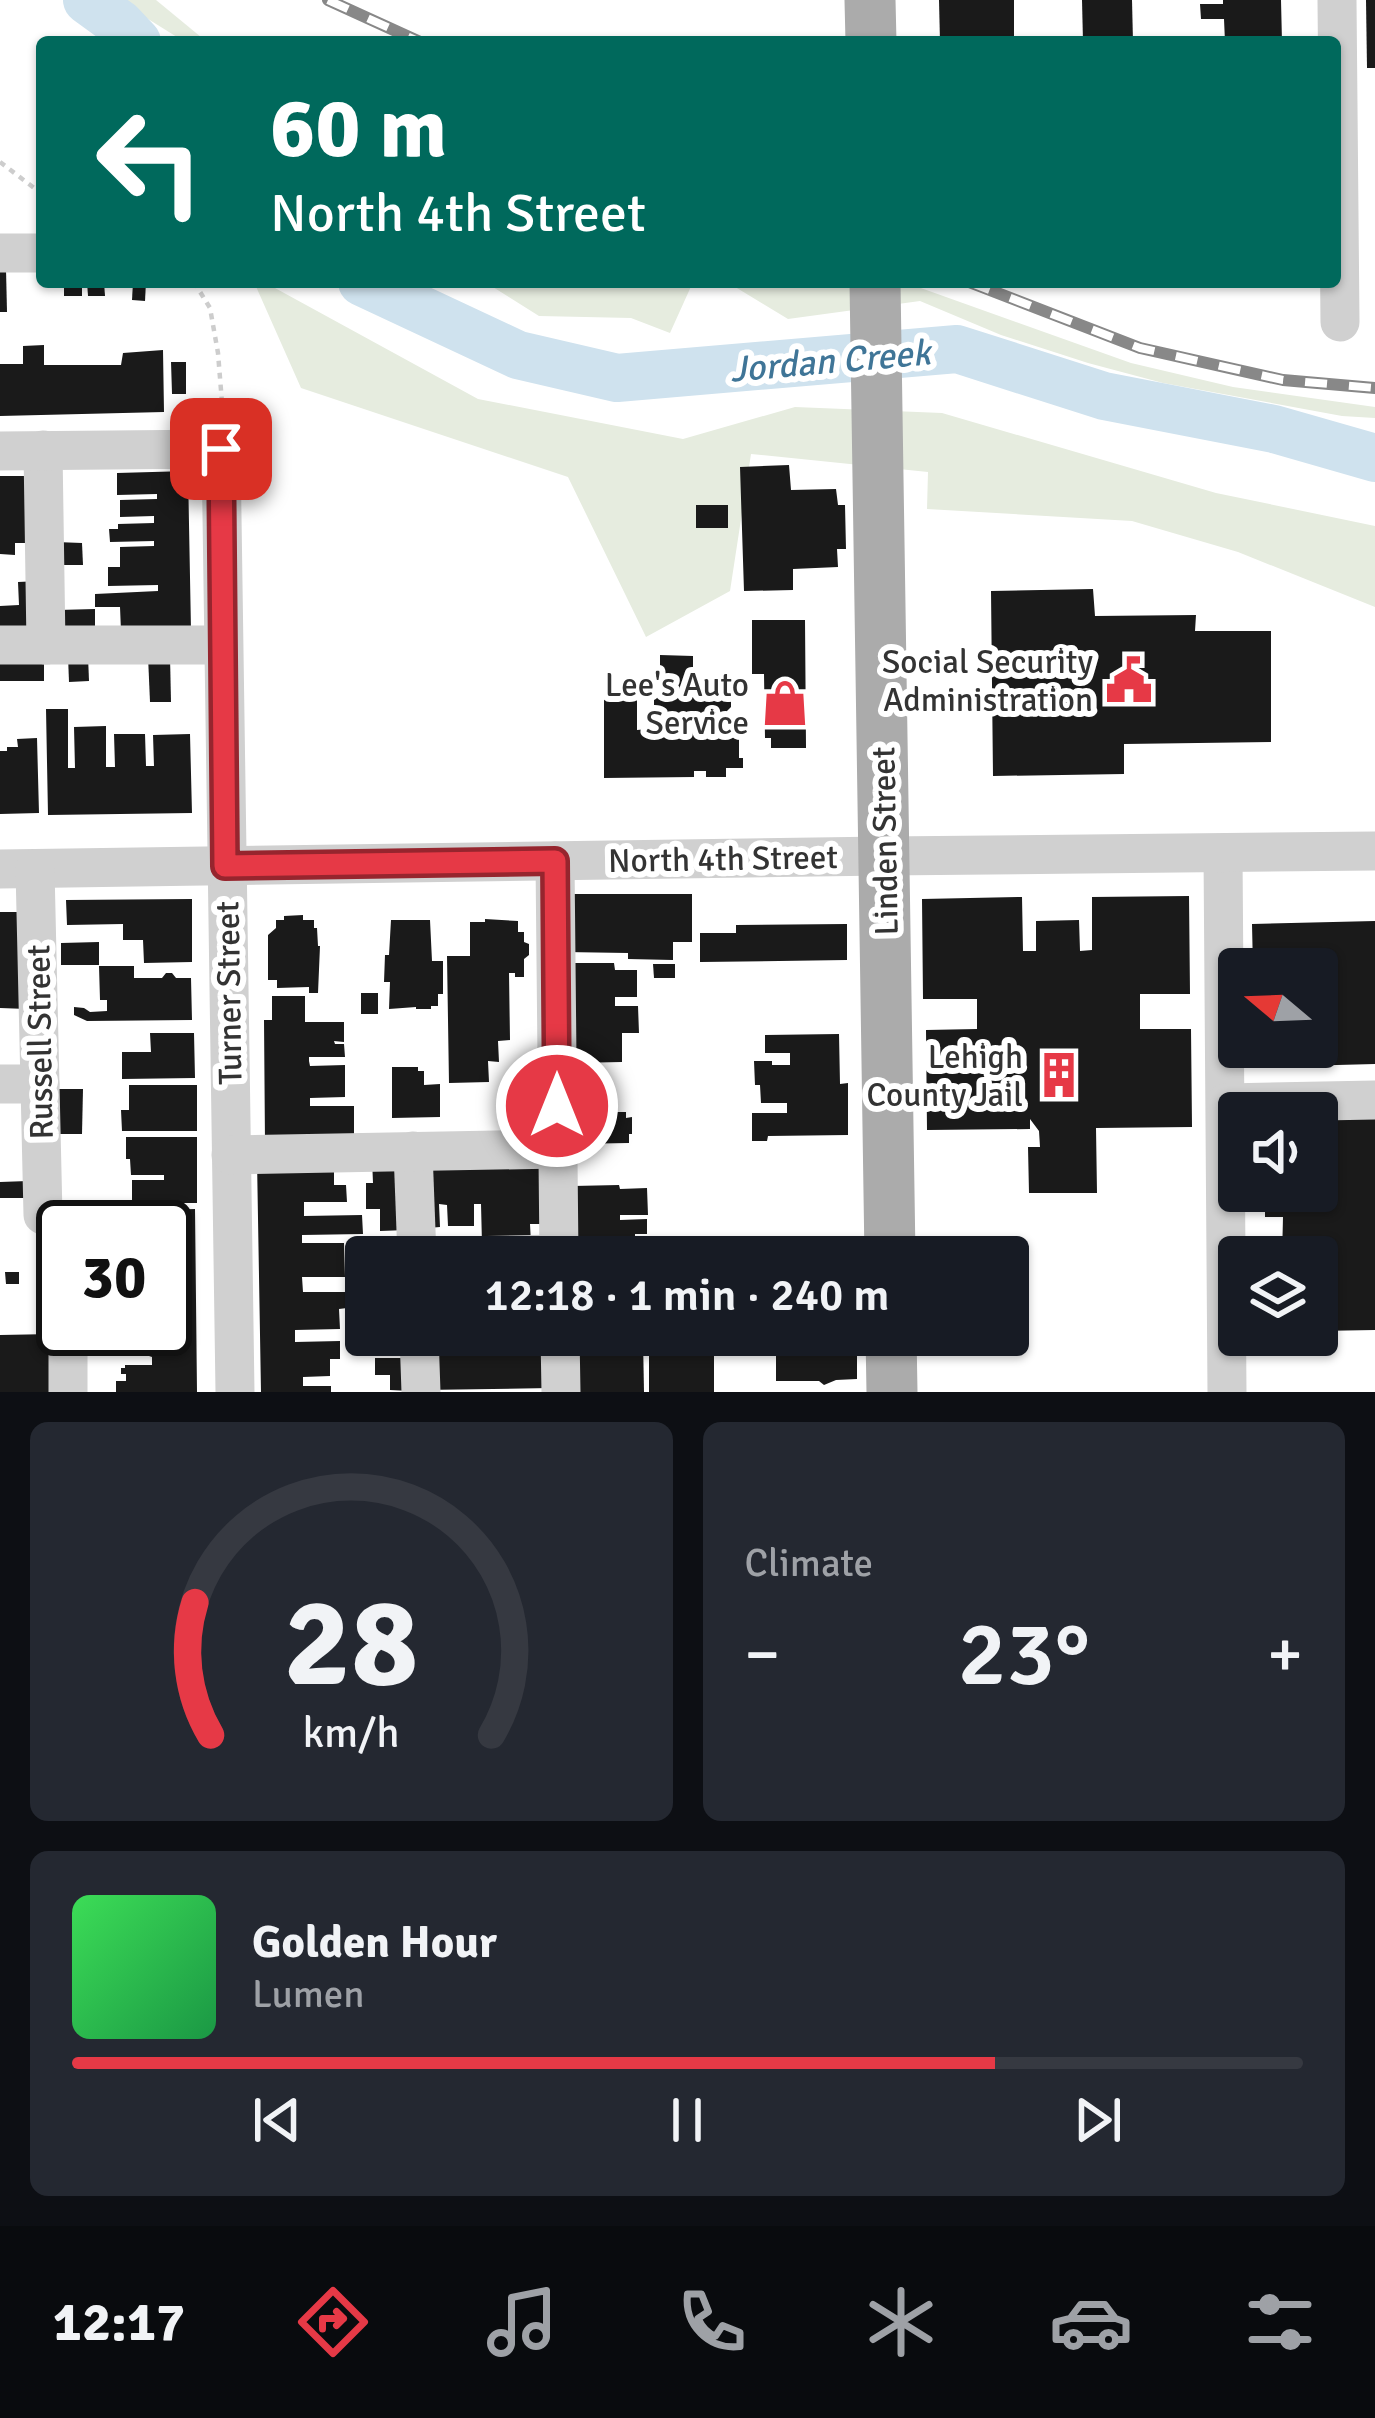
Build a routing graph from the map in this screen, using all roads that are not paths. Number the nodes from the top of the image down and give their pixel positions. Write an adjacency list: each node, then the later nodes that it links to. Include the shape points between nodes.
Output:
1 (870, 0): 3 (main road)
2 (1337, 0): 4 (street)
3 (871, 36)
4 (1337, 36)
5 (0, 253): 6 (street)
6 (36, 253)
7 (875, 288): 17 (main road, Linden Street)
8 (1340, 288): 9 (street)
9 (1340, 322)
10 (43, 451): 11 (street); 12 (street); 13 (street, Turner Street, via 221,449)
11 (0, 452)
12 (46, 644): 13 (street); 14 (street)
13 (222, 645): 19 (street, Turner Street)
14 (0, 646)
15 (1375, 851): 16 (street, North 4th Street)
16 (1223, 853): 17 (street, North 4th Street); 23 (street)
17 (884, 856): 18 (street, North 4th Street); 33 (main road, Linden Street)
18 (555, 861): 19 (street, North 4th Street); 26 (street)
19 (225, 866): 20 (street, North 4th Street); 28 (street, Turner Street)
20 (18, 869): 22 (street, Russell Street)
21 (0, 1084): 22 (street)
22 (40, 1084): 29 (street, Russell Street)
23 (1226, 1092)
24 (1338, 1100): 25 (street)
25 (1375, 1100)
26 (557, 1149): 27 (street); 32 (street)
27 (413, 1151): 28 (street); 31 (street)
28 (231, 1155): 39 (street, Turner Street)
29 (43, 1200)
30 (1226, 1212): 43 (street)
31 (416, 1236)
32 (559, 1236)
33 (890, 1236)
34 (68, 1356): 38 (street)
35 (420, 1356): 40 (street)
36 (560, 1356): 41 (street)
37 (892, 1356): 42 (main road)
38 (68, 1392)
39 (235, 1392)
40 (421, 1392)
41 (561, 1392)
42 (892, 1392)
43 (1227, 1392)

